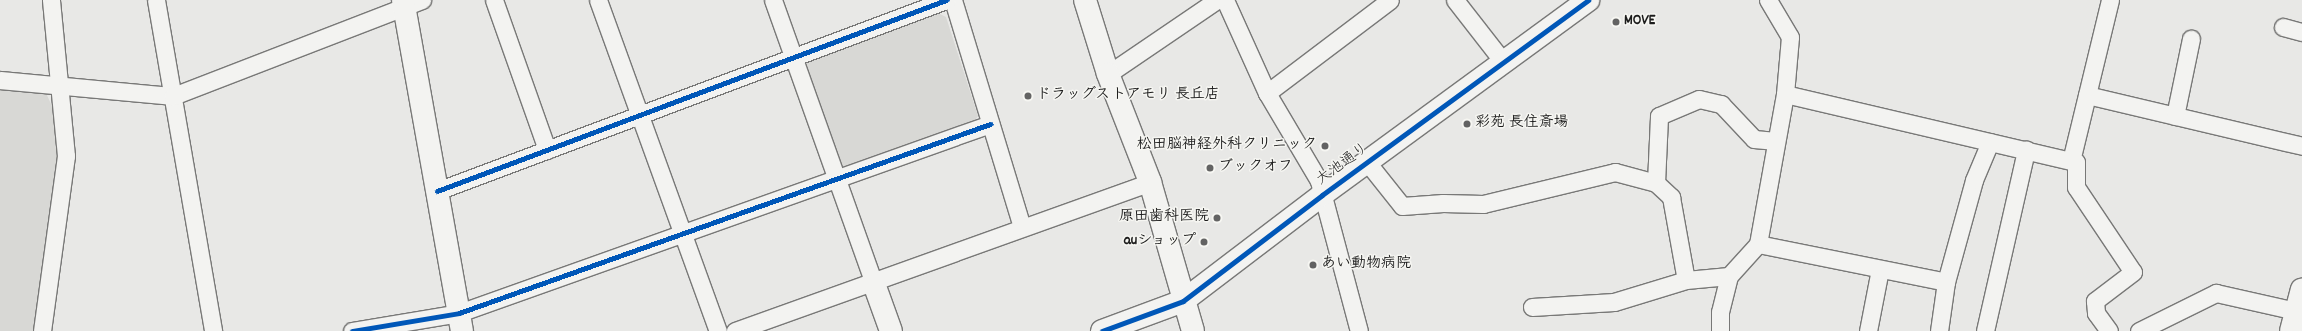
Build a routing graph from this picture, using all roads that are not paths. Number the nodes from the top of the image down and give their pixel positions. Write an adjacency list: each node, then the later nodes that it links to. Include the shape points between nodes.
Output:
1 (51, 0): 24 (street)
2 (156, 0): 28 (street)
3 (494, 0): 35 (street)
4 (598, 0): 29 (street)
5 (773, 0): 20 (street)
6 (946, 0): 20 (street)
7 (953, 0): 31 (street)
8 (1085, 0): 22 (street)
9 (1217, 0): 22 (street)
10 (1225, 0): 25 (street)
11 (1390, 0): 25 (street)
12 (1455, 0): 21 (street)
13 (1588, 0): 21 (street, 大池通り)
14 (1768, 0): 26 (street, via 1790,37)
15 (2110, 0): 27 (street)
16 (410, 2): 28 (street); 42 (street)
17 (2283, 27): 18 (street)
18 (2302, 32)
19 (2191, 39): 30 (street)
20 (793, 58): 29 (street); 39 (street)
21 (1504, 63): 38 (street, 大池通り)
22 (1108, 74): 40 (street)
23 (0, 80): 24 (street)
24 (58, 86): 28 (street); 56 (street, via 66,156)
25 (1267, 93): 43 (street, via 1319,181)
26 (1785, 94): 32 (street); 33 (street)
27 (2087, 95): 30 (street); 37 (street)
28 (173, 96): 57 (street)
29 (639, 115): 35 (street); 45 (street)
30 (2175, 116): 34 (street)
31 (990, 124): 39 (street); 44 (street)
32 (1776, 141): 41 (street, via 1754,139 1721,104 1699,99 1659,116); 46 (street)
33 (1990, 142): 36 (street); 51 (street, via 1974,180)
34 (2302, 146)
35 (547, 150): 42 (street)
36 (2026, 150): 37 (street); 68 (street)
37 (2071, 161): 69 (street, via 2076,162 2076,187 2133,272 2095,301 2096,313)
38 (1367, 162): 41 (street, via 1402,206 1483,204 1616,172); 43 (street, 大池通り)
39 (836, 179): 45 (street); 50 (street)
40 (1150, 182): 44 (street); 52 (street)
41 (1656, 184): 49 (street, via 1671,197)
42 (437, 191): 55 (street)
43 (1322, 195): 52 (street, 大池通り); 64 (street)
44 (1022, 227): 50 (street)
45 (682, 233): 55 (street); 59 (street)
46 (1758, 244): 47 (street); 48 (street)
47 (1880, 269): 51 (street); 66 (street)
48 (1729, 276): 49 (street); 65 (street, via 1720,312)
49 (1686, 280): 54 (street, via 1614,302)
50 (873, 281): 60 (street); 61 (street)
51 (1946, 282): 67 (street)
52 (1183, 301): 62 (street, 大池通り); 63 (street)
53 (2298, 304): 70 (street, via 2216,293)
54 (1532, 307)
55 (461, 322): 58 (street)
56 (42, 331)
57 (213, 331)
58 (352, 331)
59 (718, 331)
60 (735, 331)
61 (891, 331)
62 (1102, 331)
63 (1193, 331)
64 (1359, 331)
65 (1720, 331)
66 (1868, 331)
67 (1939, 331)
68 (1985, 331)
69 (2109, 331)
70 (2139, 331)

